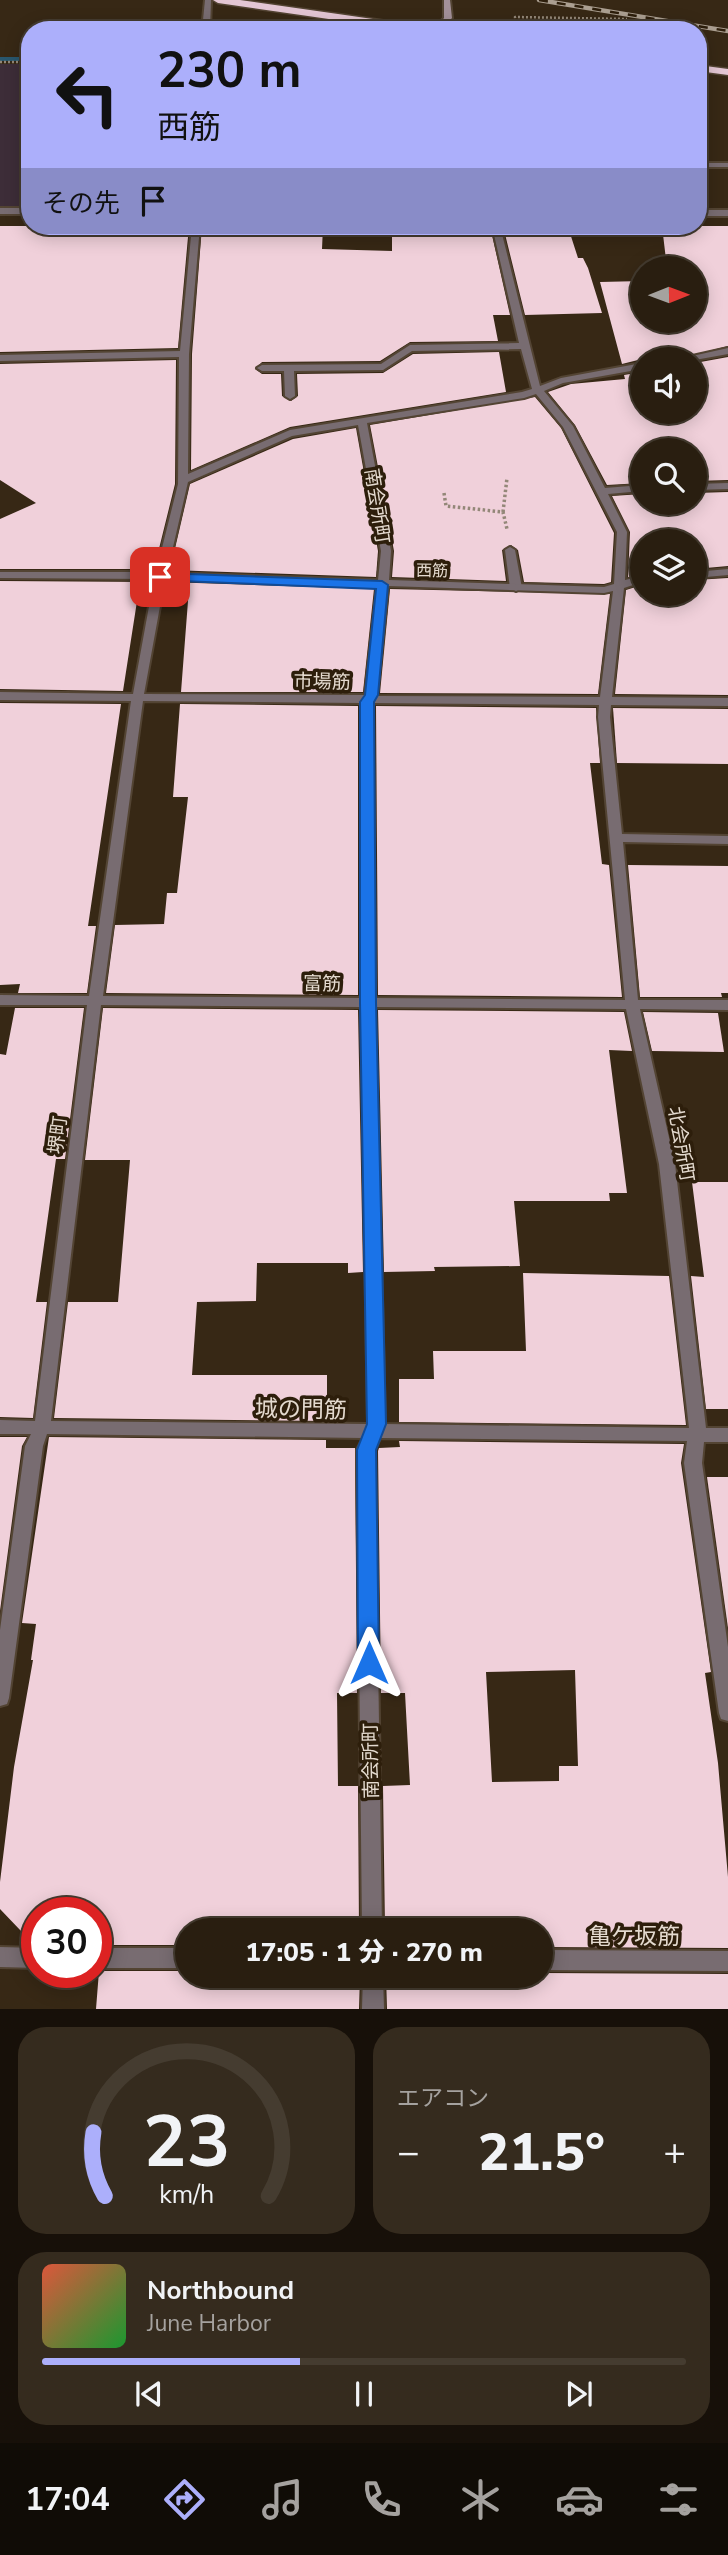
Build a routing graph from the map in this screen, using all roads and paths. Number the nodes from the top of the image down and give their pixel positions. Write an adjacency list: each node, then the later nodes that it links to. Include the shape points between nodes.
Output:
1 (208, 0): 5 (street)
2 (218, 0): 6 (highway)
3 (447, 0): 7 (main road)
4 (627, 19): 8 (path, via 515,17)
5 (207, 21)
6 (366, 21)
7 (445, 21)
8 (515, 21)
9 (0, 62): 10 (path)
10 (21, 62)
11 (707, 69): 12 (highway)
12 (728, 72)
13 (707, 165): 14 (street)
14 (728, 165)
15 (0, 211): 16 (street)
16 (21, 211)
17 (707, 213): 18 (street)
18 (728, 213)
19 (194, 235): 23 (street, 堺町)
20 (498, 235): 21 (street)
21 (525, 346): 27 (street, via 410,348 383,367); 29 (street)
22 (728, 351): 24 (street)
23 (184, 354): 25 (street); 33 (street, 堺町)
24 (707, 355)
25 (0, 358)
26 (262, 368): 27 (street)
27 (289, 368): 30 (street)
28 (630, 368): 29 (street, via 561,381)
29 (538, 391): 31 (street); 37 (street, 北会所町, via 568,426)
30 (290, 397)
31 (362, 422): 33 (street, via 290,433); 48 (street, 南会所町, via 386,551)
32 (507, 478): 39 (path)
33 (183, 480): 45 (street, 堺町)
34 (728, 486): 35 (street)
35 (707, 487)
36 (630, 489): 37 (street)
37 (603, 491): 47 (street, 北会所町, via 622,532)
38 (444, 493): 39 (path, via 446,506)
39 (503, 512): 40 (path)
40 (508, 534)
41 (510, 550): 49 (street)
42 (728, 572): 43 (street)
43 (707, 574)
44 (0, 575): 45 (street, 西筋)
45 (160, 577): 48 (street, 西筋); 51 (street, 堺町)
46 (630, 581): 47 (street, 西筋)
47 (620, 583): 49 (street, 西筋, via 604,590); 53 (street, 北会所町)
48 (382, 585): 49 (street, 西筋); 52 (street, 南会所町)
49 (516, 588)
50 (0, 696): 51 (street, 市場筋)
51 (140, 697): 52 (street, 市場筋); 58 (street, 堺町)
52 (369, 699): 53 (street, 市場筋); 59 (street, 南会所町)
53 (605, 701): 54 (street, 市場筋); 55 (street, 北会所町)
54 (728, 702)
55 (616, 838): 56 (street); 60 (street, 北会所町)
56 (728, 840)
57 (0, 1000): 58 (street, 富筋)
58 (95, 1000): 59 (street, 富筋); 63 (street, 堺町)
59 (368, 1003): 60 (street, 富筋); 64 (street, 南会所町, via 377,1424)
60 (632, 1005): 61 (street, 富筋); 66 (street, 北会所町, via 667,1164)
61 (728, 1005)
62 (0, 1427): 63 (street, 城の門筋)
63 (42, 1427): 64 (street, 城の門筋); 67 (street, 堺町, via 34,1446)
64 (373, 1433): 66 (street, 城の門筋); 69 (street, 南会所町, via 366,1450)
65 (728, 1435): 66 (street, 城の門筋)
66 (696, 1436): 68 (street, 北会所町, via 693,1464)
67 (0, 1698)
68 (728, 1713)
69 (372, 1918)
70 (0, 1957): 71 (street)
71 (21, 1958)
72 (112, 1958): 73 (street)
73 (175, 1958)
74 (553, 1960): 75 (street, 亀ケ坂筋)
75 (728, 1961)
76 (373, 1988): 77 (street)
77 (373, 2009)

